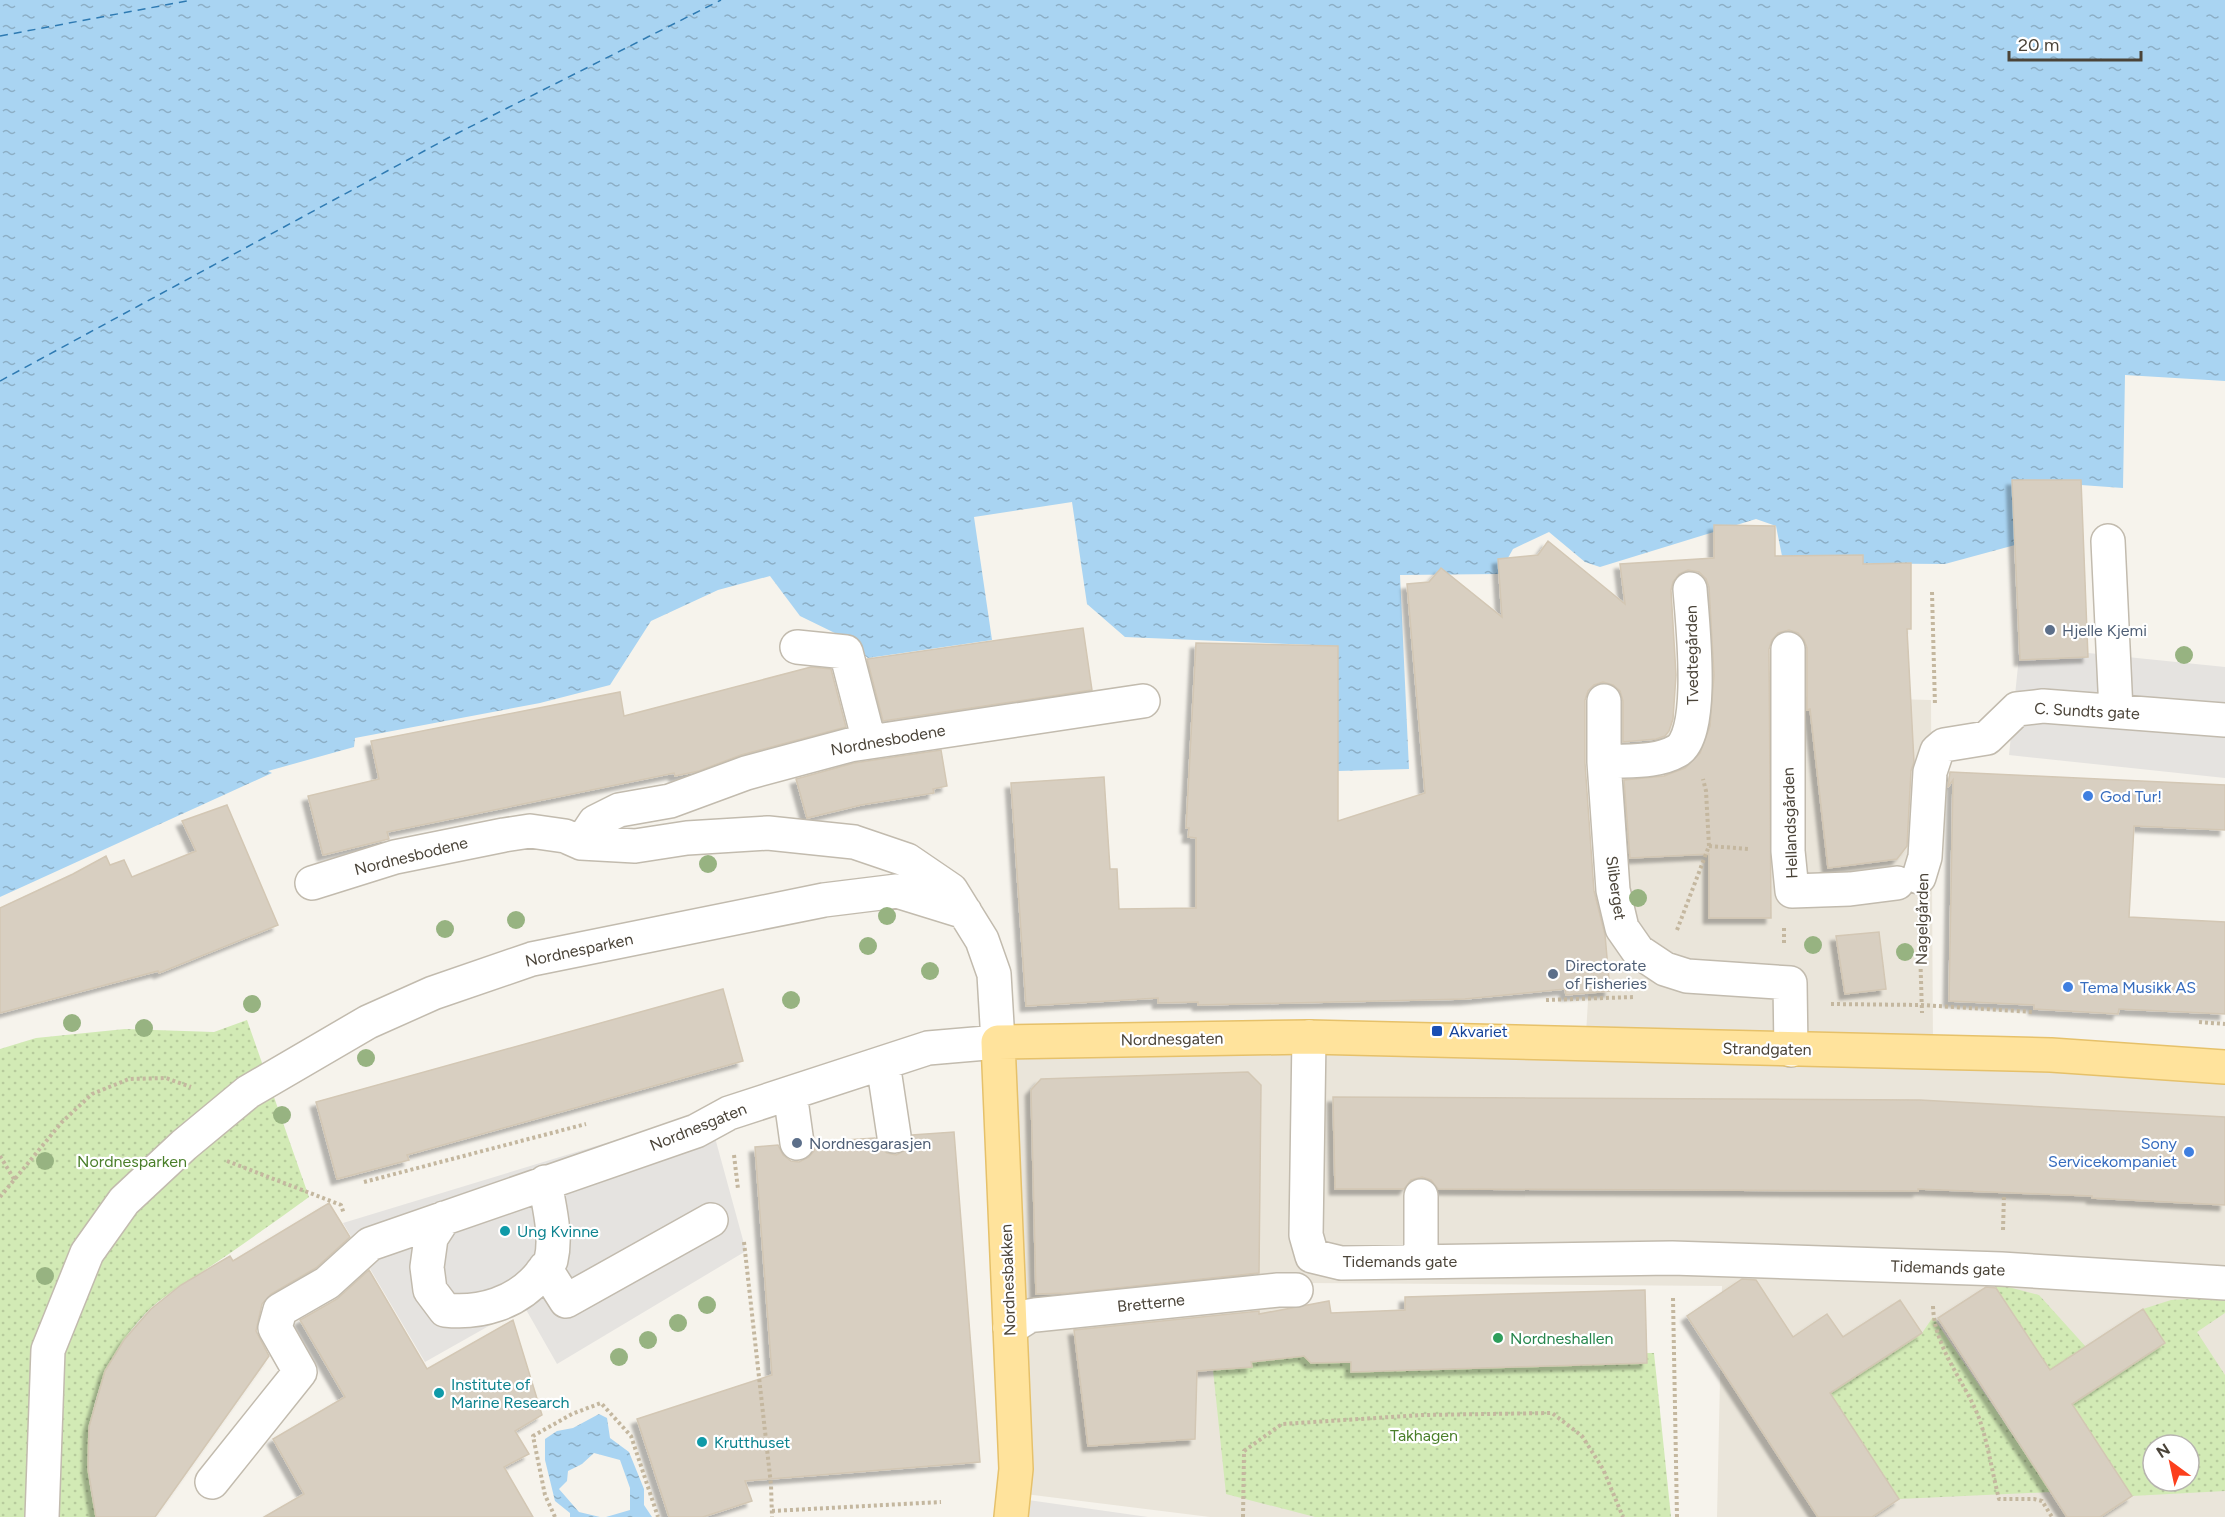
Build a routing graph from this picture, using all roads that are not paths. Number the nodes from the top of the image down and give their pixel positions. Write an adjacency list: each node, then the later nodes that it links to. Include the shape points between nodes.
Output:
1 (2108, 541): 7 (street)
2 (1690, 589): 11 (street, Tvedtegården, via 1696,694 1691,729 1680,750 1661,758)
3 (797, 647): 9 (street, via 846,652)
4 (1788, 650): 13 (street, Hellandsgården, via 1788,851 1792,891 1850,889)
5 (1143, 701): 9 (street, Nordnesbodene)
6 (1604, 701): 11 (street, Sliberget)
7 (2116, 711): 8 (street, C. Sundts gate); 10 (street, C. Sundts gate, via 2043,706 2017,709 1987,738)
8 (2225, 720)
9 (869, 741): 12 (street, Nordnesbodene, via 746,773 670,801 619,810 595,822)
10 (1949, 746): 13 (street, Nagelgården, via 1930,772 1925,856)
11 (1604, 762): 18 (street, Sliberget, via 1613,890 1622,928 1638,951 1665,969 1687,976 1790,983)
12 (581, 843): 14 (street, Nordnesbodene, via 565,836 530,831 395,857); 15 (street, Nordnesbodene, via 635,846 768,833 854,842 907,860 951,890)
13 (1908, 880)
14 (312, 883)
15 (966, 913): 17 (street, via 982,940 994,974); 34 (street, Nordnesparken, via 897,891 824,900 532,959 433,993 368,1023 248,1092 124,1201 87,1253 48,1350)
16 (1309, 1037): 17 (main road, Nordnesgaten); 18 (main road, Strandgaten); 28 (street, Tidemands gate, via 1306,1235 1312,1256 1341,1263)
17 (998, 1042): 19 (street, Nordnesgaten, via 928,1048); 32 (main road, Nordnesbakken)
18 (1791, 1050): 20 (main road, Strandgaten, via 2050,1055)
19 (883, 1062): 21 (street, Nordnesgaten); 22 (street)
20 (2225, 1067)
21 (790, 1093): 23 (street); 24 (street, Nordnesgaten, via 729,1113 696,1131)
22 (894, 1136)
23 (797, 1143)
24 (545, 1182): 26 (street, Nordnesgaten); 29 (street, via 553,1230 550,1262)
25 (1421, 1196): 28 (street)
26 (444, 1218): 29 (street, via 431,1238 427,1267 430,1290 445,1310 466,1312 501,1305 535,1281); 33 (street, Nordnesgaten, via 370,1244 327,1283 280,1310 276,1328 300,1372)
27 (711, 1220): 29 (street, via 566,1301)
28 (1421, 1262): 30 (street, Tidemands gate, via 1672,1258 2001,1269)
29 (545, 1268)
30 (2225, 1283)
31 (1296, 1290): 32 (street, Bretterne, via 1035,1315)
32 (1010, 1328): 35 (main road, Nordnesbakken, via 1016,1469)
33 (212, 1482)
34 (42, 1517)
35 (1011, 1517)

